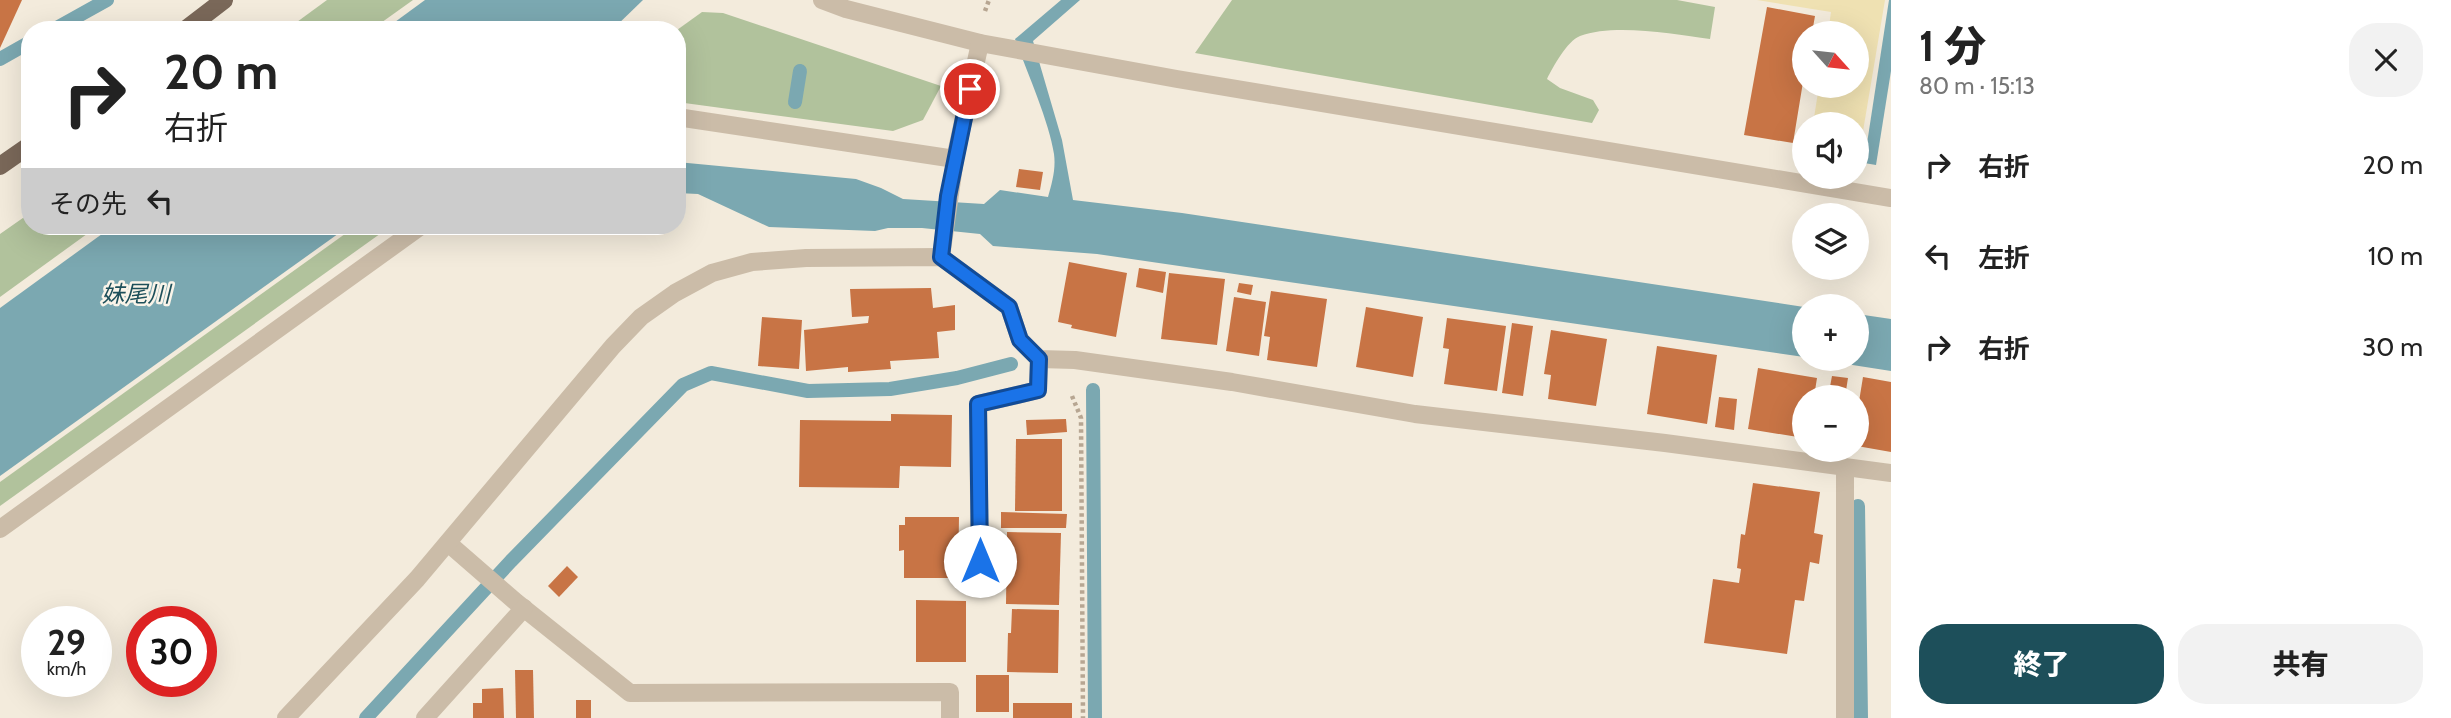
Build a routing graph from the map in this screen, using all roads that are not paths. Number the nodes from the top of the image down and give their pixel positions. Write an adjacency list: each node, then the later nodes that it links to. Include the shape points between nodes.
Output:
1 (224, 0): 3 (main road)
2 (822, 0): 4 (street)
3 (197, 21)
4 (980, 43): 7 (street); 9 (street)
5 (686, 118): 7 (street)
6 (21, 151): 8 (main road)
7 (955, 159): 11 (street)
8 (0, 166)
9 (1891, 198)
10 (408, 235): 15 (street)
11 (941, 257): 12 (street, via 1009,307 1020,340); 16 (street, via 752,262 712,273 675,293 641,317 586,376)
12 (1039, 359): 13 (street, via 1232,382 1415,414); 17 (street, via 1038,390 978,404)
13 (1844, 467): 14 (street); 22 (street)
14 (1891, 473)
15 (0, 529)
16 (448, 543): 18 (street); 19 (street)
17 (980, 587)
18 (520, 605): 20 (street); 21 (street, via 630,693 950,692)
19 (286, 718)
20 (425, 718)
21 (950, 718)
22 (1845, 718)

